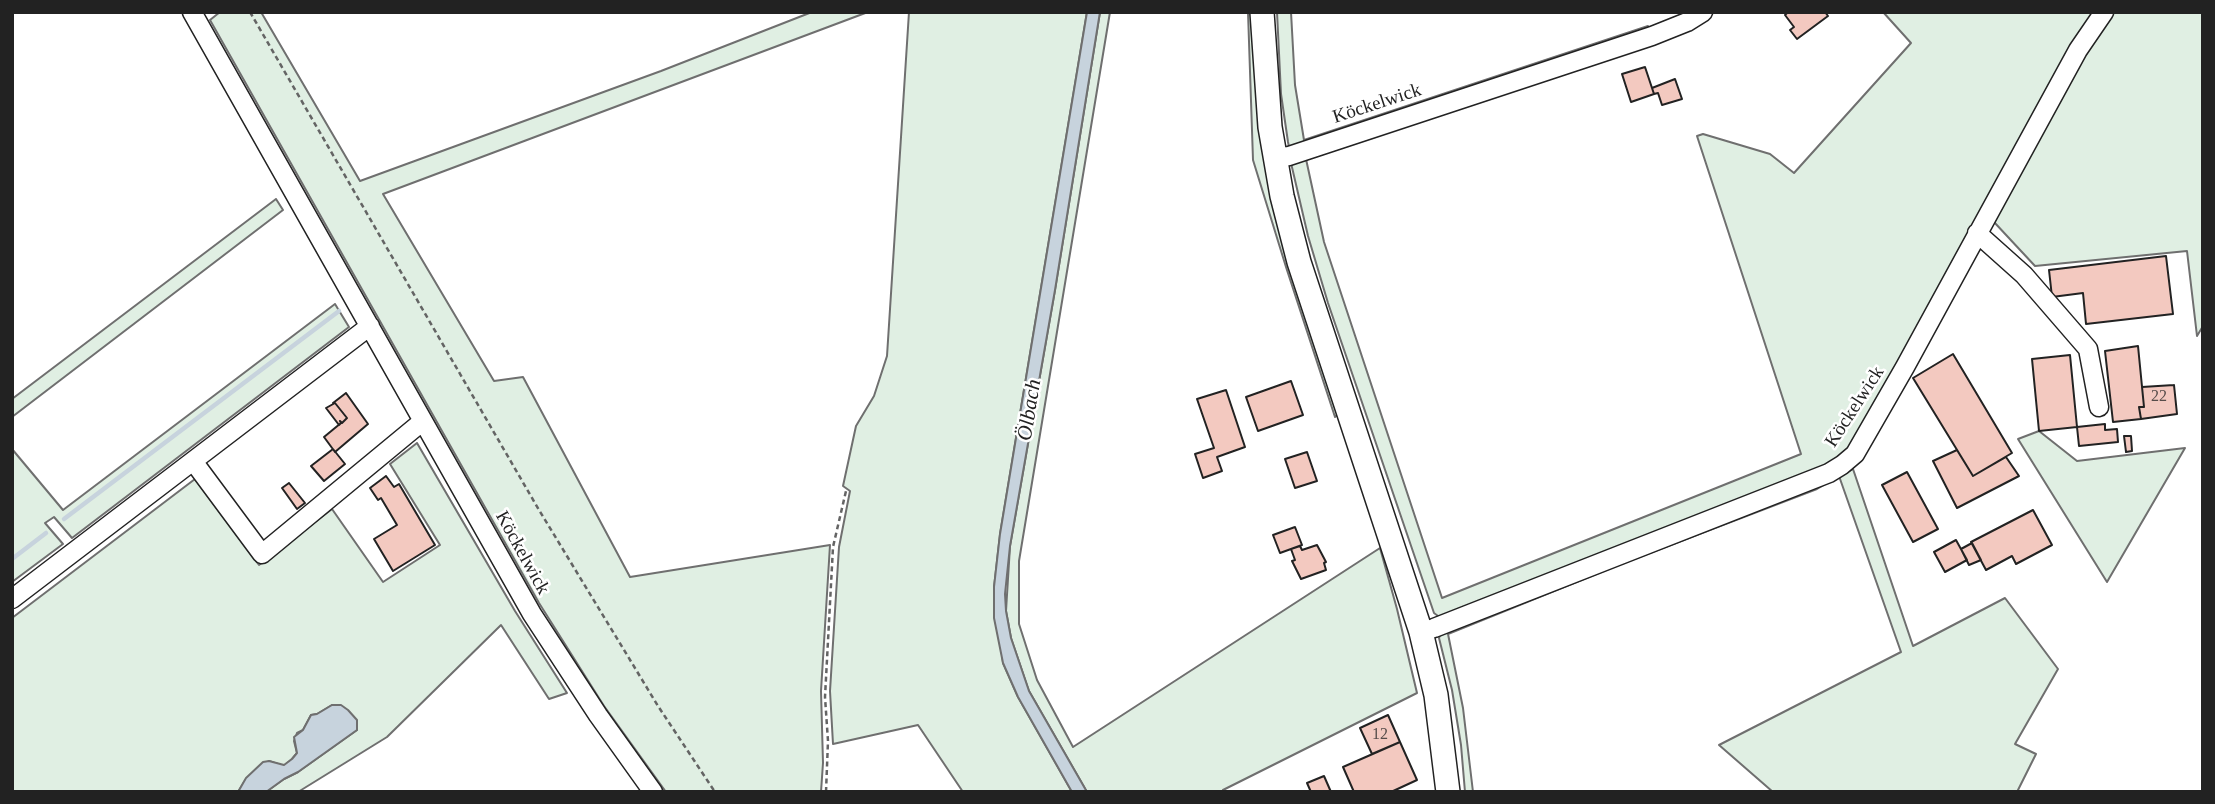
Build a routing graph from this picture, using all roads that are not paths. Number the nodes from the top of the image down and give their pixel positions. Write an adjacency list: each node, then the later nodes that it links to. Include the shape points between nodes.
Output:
1 (192, 12): 7 (street, Köckelwick)
2 (1262, 12): 5 (main road)
3 (1703, 12): 5 (street, Köckelwick, via 1652,36)
4 (2104, 12): 6 (street, Köckelwick, via 2078,50)
5 (1275, 158): 12 (main road, via 1299,262)
6 (1977, 233): 8 (street, via 2024,275 2088,349); 12 (street, Köckelwick, via 1855,454 1842,465)
7 (370, 326): 9 (street, Köckelwick); 10 (street)
8 (2099, 407)
9 (423, 421): 10 (street, via 262,554); 13 (street, Köckelwick, via 532,614)
10 (193, 461): 11 (street)
11 (12, 600)
12 (1421, 632): 14 (main road, via 1436,695)
13 (653, 792)
14 (1448, 792)

